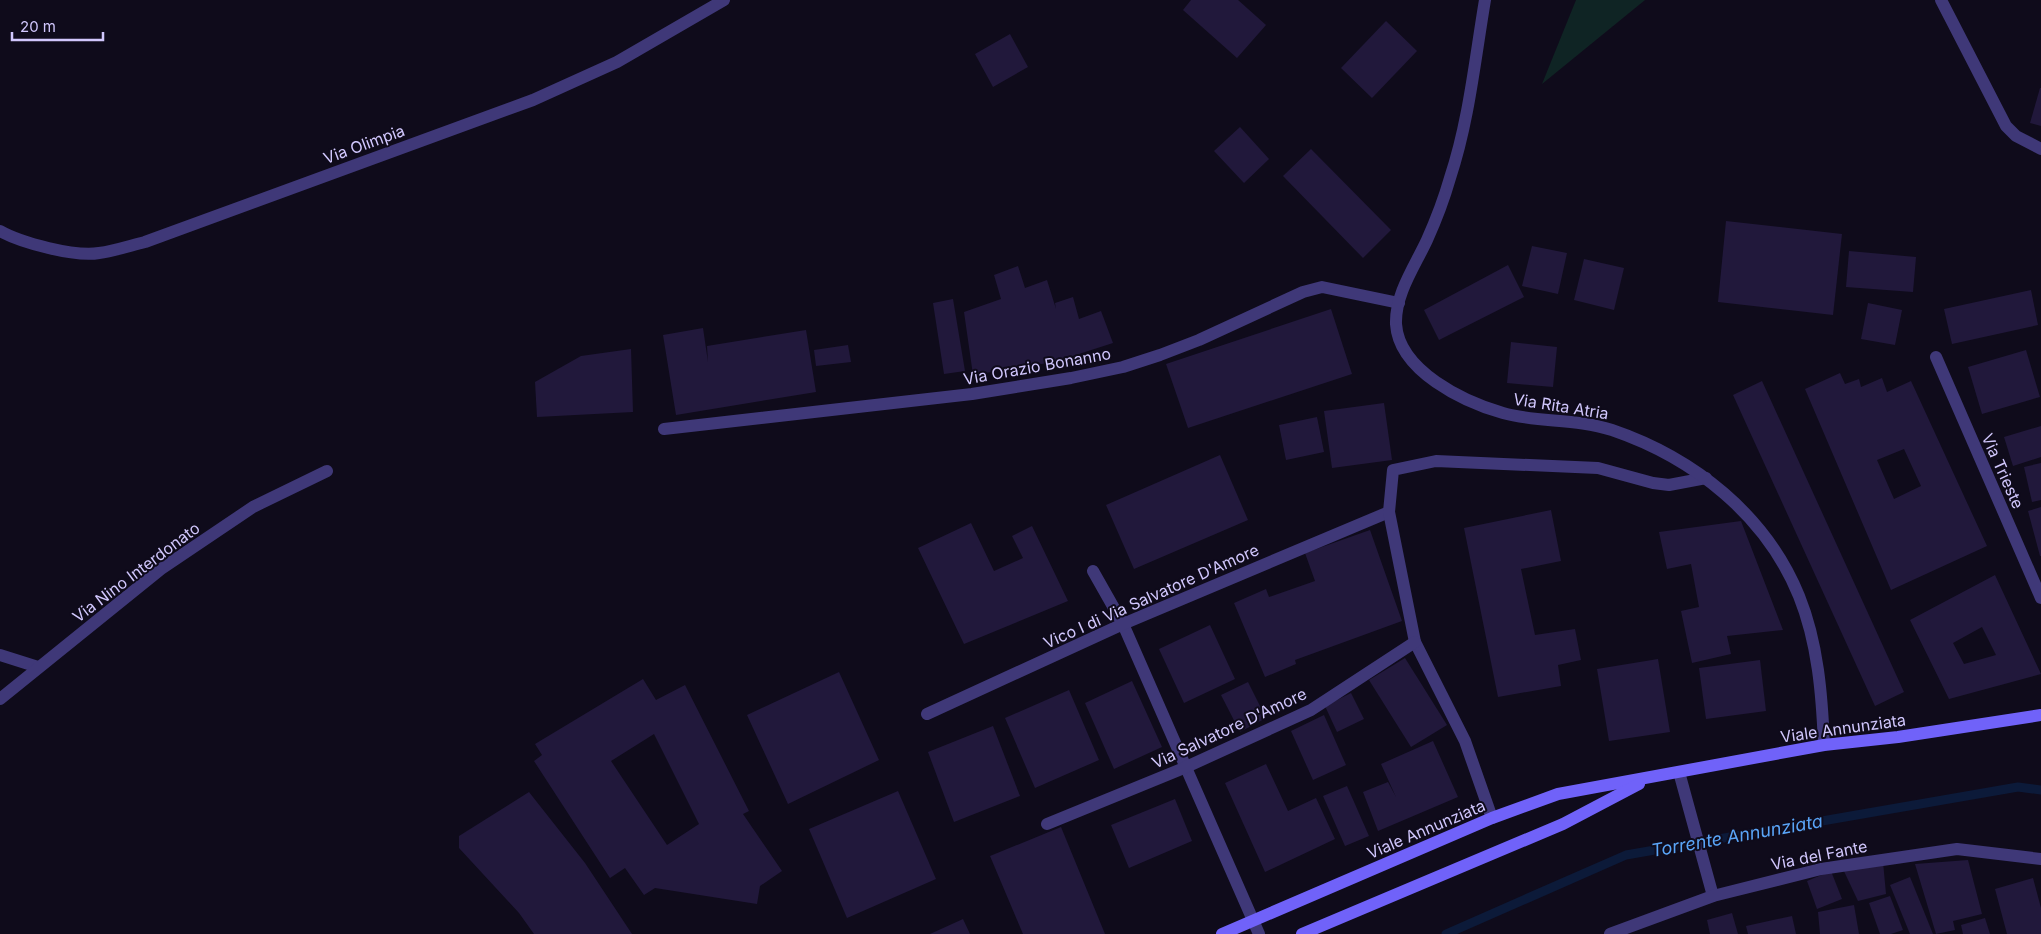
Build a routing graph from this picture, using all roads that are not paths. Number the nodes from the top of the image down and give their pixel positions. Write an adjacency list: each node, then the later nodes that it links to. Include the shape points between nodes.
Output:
1 (724, 0): 5 (street, Via Olimpia, via 617,62 533,100 144,242 96,254 51,249)
2 (1485, 0): 6 (street, Via Rita Atria, via 1451,177)
3 (1941, 0): 4 (street, via 2006,126 2016,136)
4 (2041, 149)
5 (0, 231)
6 (1399, 303): 8 (street, Via Orazio Bonanno, via 1322,288 1303,292 1160,355 1071,378 972,394); 10 (street, Via Rita Atria, via 1396,323 1406,354 1420,369 1458,396 1507,414 1562,420 1610,430 1664,451)
7 (1936, 357): 13 (street, Via Trieste)
8 (664, 429)
9 (327, 471): 17 (street, Via Nino Interdonato, via 253,507 161,569)
10 (1706, 478): 11 (street, via 1669,485 1598,468 1436,461 1393,470); 21 (street, Via Rita Atria, via 1749,518 1769,544 1799,597 1817,662)
11 (1389, 512): 14 (street, Vico I di Via Salvatore D'Amore); 15 (street)
12 (1093, 571): 14 (street)
13 (2041, 598)
14 (1122, 624): 19 (street, Vico I di Via Salvatore D'Amore); 22 (street)
15 (1416, 642): 22 (street, Via Salvatore D'Amore, via 1311,710); 25 (street, via 1465,741)
16 (0, 656): 17 (street)
17 (38, 667): 18 (street, Via Nino Interdonato)
18 (0, 699)
19 (927, 714)
20 (2041, 715): 21 (main road, Viale Annunziata)
21 (1824, 745): 23 (main road, Viale Annunziata)
22 (1184, 768): 26 (street, Via Salvatore D'Amore); 29 (street)
23 (1679, 772): 24 (main road, Viale Annunziata); 28 (street)
24 (1650, 778): 25 (main road, Viale Annunziata, via 1558,794); 32 (main road, Viale Annunziata, via 1563,824)
25 (1492, 818): 29 (main road, Viale Annunziata)
26 (1047, 824)
27 (2041, 859): 28 (street, Via del Fante, via 1957,849 1821,869)
28 (1713, 896): 33 (street, Via del Fante)
29 (1253, 920): 30 (main road, Viale Annunziata); 31 (street)
30 (1222, 934)
31 (1260, 934)
32 (1302, 934)
33 (1610, 934)

